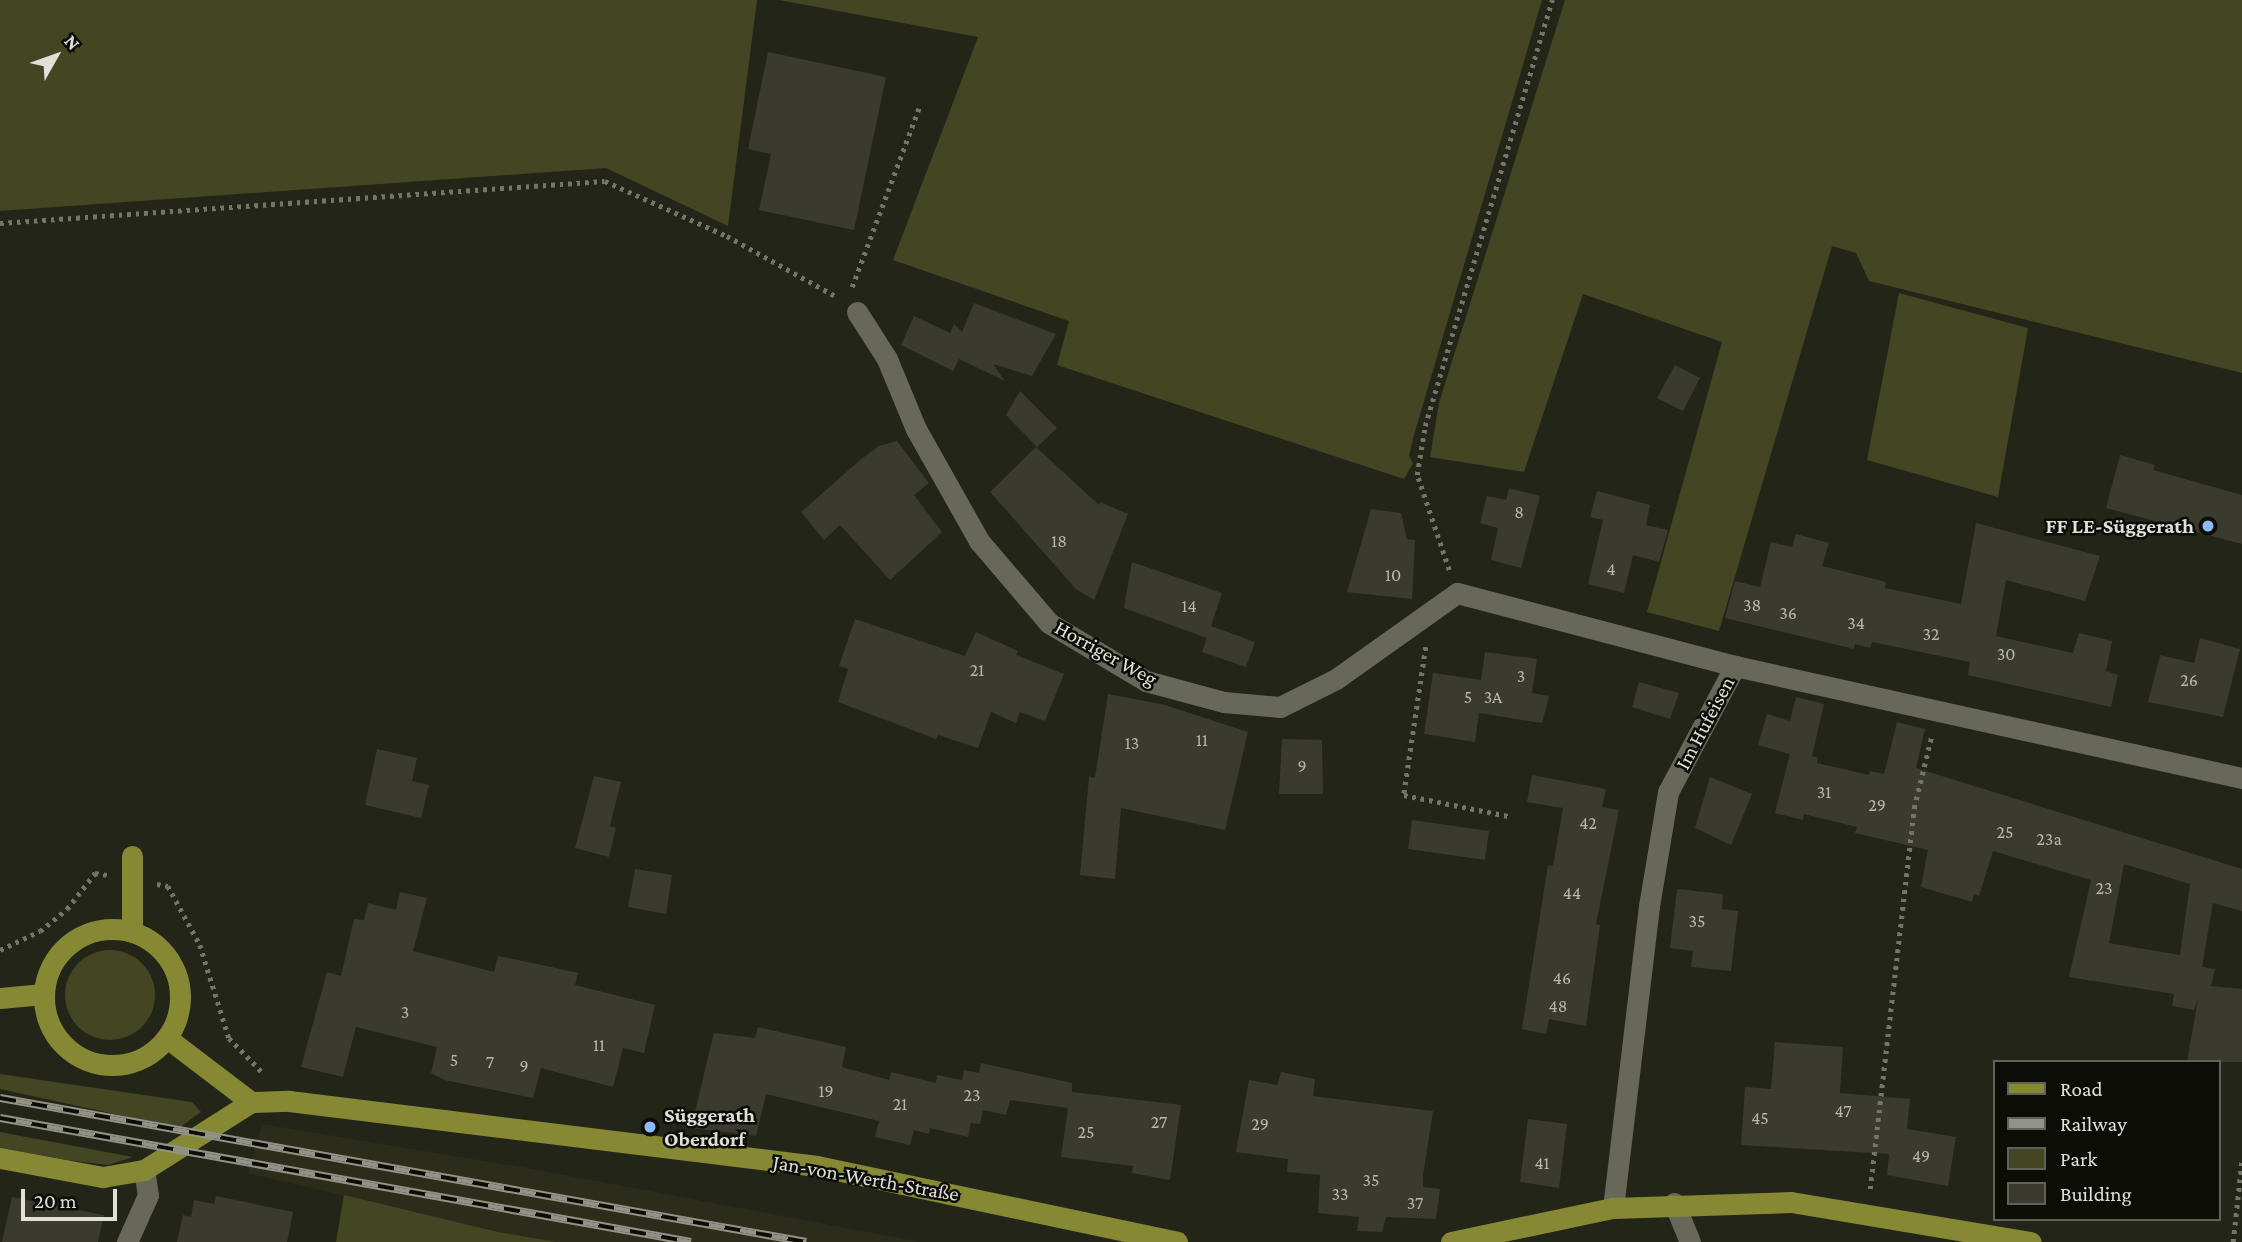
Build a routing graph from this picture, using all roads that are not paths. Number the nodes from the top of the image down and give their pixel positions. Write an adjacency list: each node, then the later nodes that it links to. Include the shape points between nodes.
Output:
1 (852, 307): 2 (street, Horriger Weg, via 887,359 916,429 979,541 1049,623 1146,681 1224,702 1280,707 1336,679 1457,593)
2 (1735, 666): 3 (street, Im Hufeisen); 13 (street, Im Hufeisen, via 1668,792 1648,906)
3 (2242, 778)
4 (132, 856): 5 (main road)
5 (132, 932): 6 (main road, via 109,929 78,937 50,967); 8 (main road, via 164,954 176,975 179,1008)
6 (43, 994): 7 (main road); 8 (main road, via 46,1018 61,1042 94,1063 134,1062)
7 (0, 998)
8 (167, 1038): 9 (main road)
9 (251, 1102): 11 (main road, Jan-von-Werth-Straße); 15 (main road, Jan-von-Werth-Straße, via 289,1101 817,1166)
10 (0, 1158): 11 (main road, via 103,1177)
11 (144, 1170): 14 (street, via 148,1195)
12 (1674, 1203): 13 (main road); 17 (street); 18 (main road, via 1791,1202)
13 (1613, 1208): 16 (main road)
14 (127, 1242)
15 (1177, 1242)
16 (1451, 1242)
17 (1690, 1242)
18 (2031, 1242)

